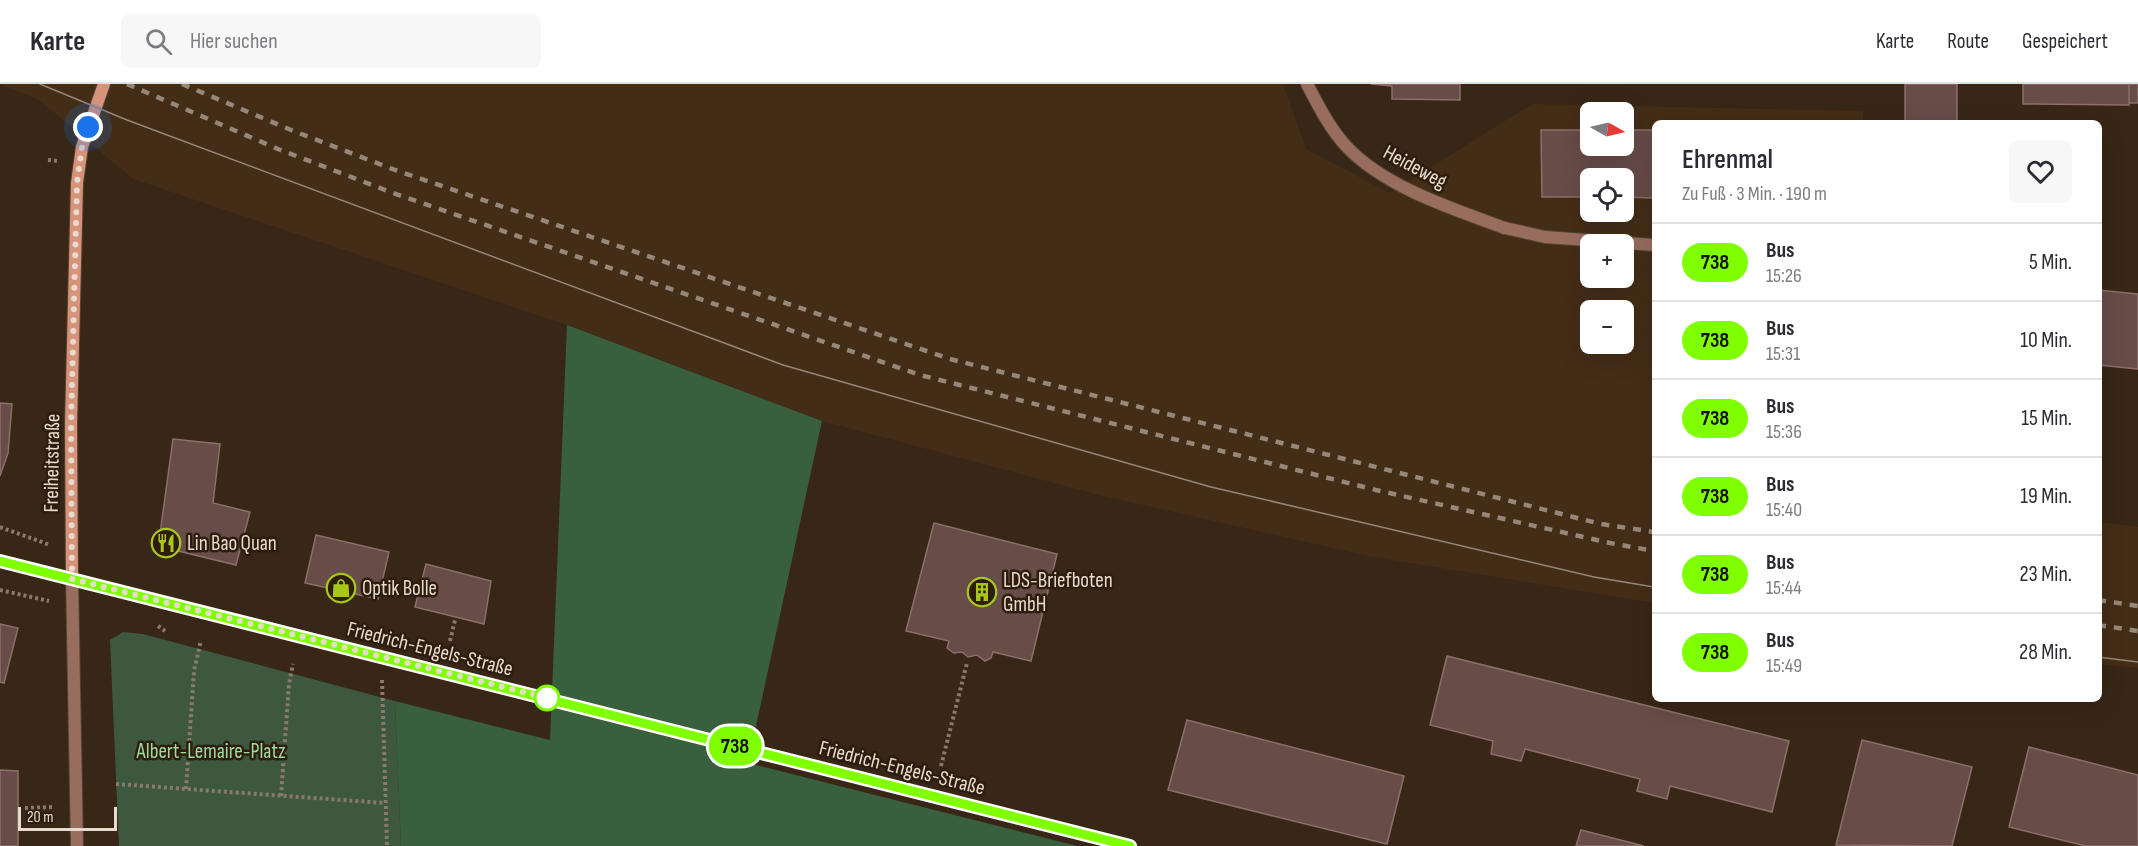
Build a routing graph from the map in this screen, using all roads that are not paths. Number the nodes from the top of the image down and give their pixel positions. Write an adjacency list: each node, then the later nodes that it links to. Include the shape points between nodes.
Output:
1 (104, 84): 5 (main road, Freiheitstraße, via 82,147 77,183)
2 (1307, 84): 3 (street, Heideweg, via 1346,146 1377,172 1459,211 1545,237)
3 (1652, 245)
4 (0, 561): 5 (main road, Friedrich-Engels-Straße)
5 (72, 579): 6 (street, Freiheitstraße); 7 (main road, Friedrich-Engels-Straße)
6 (77, 846)
7 (1130, 846)

